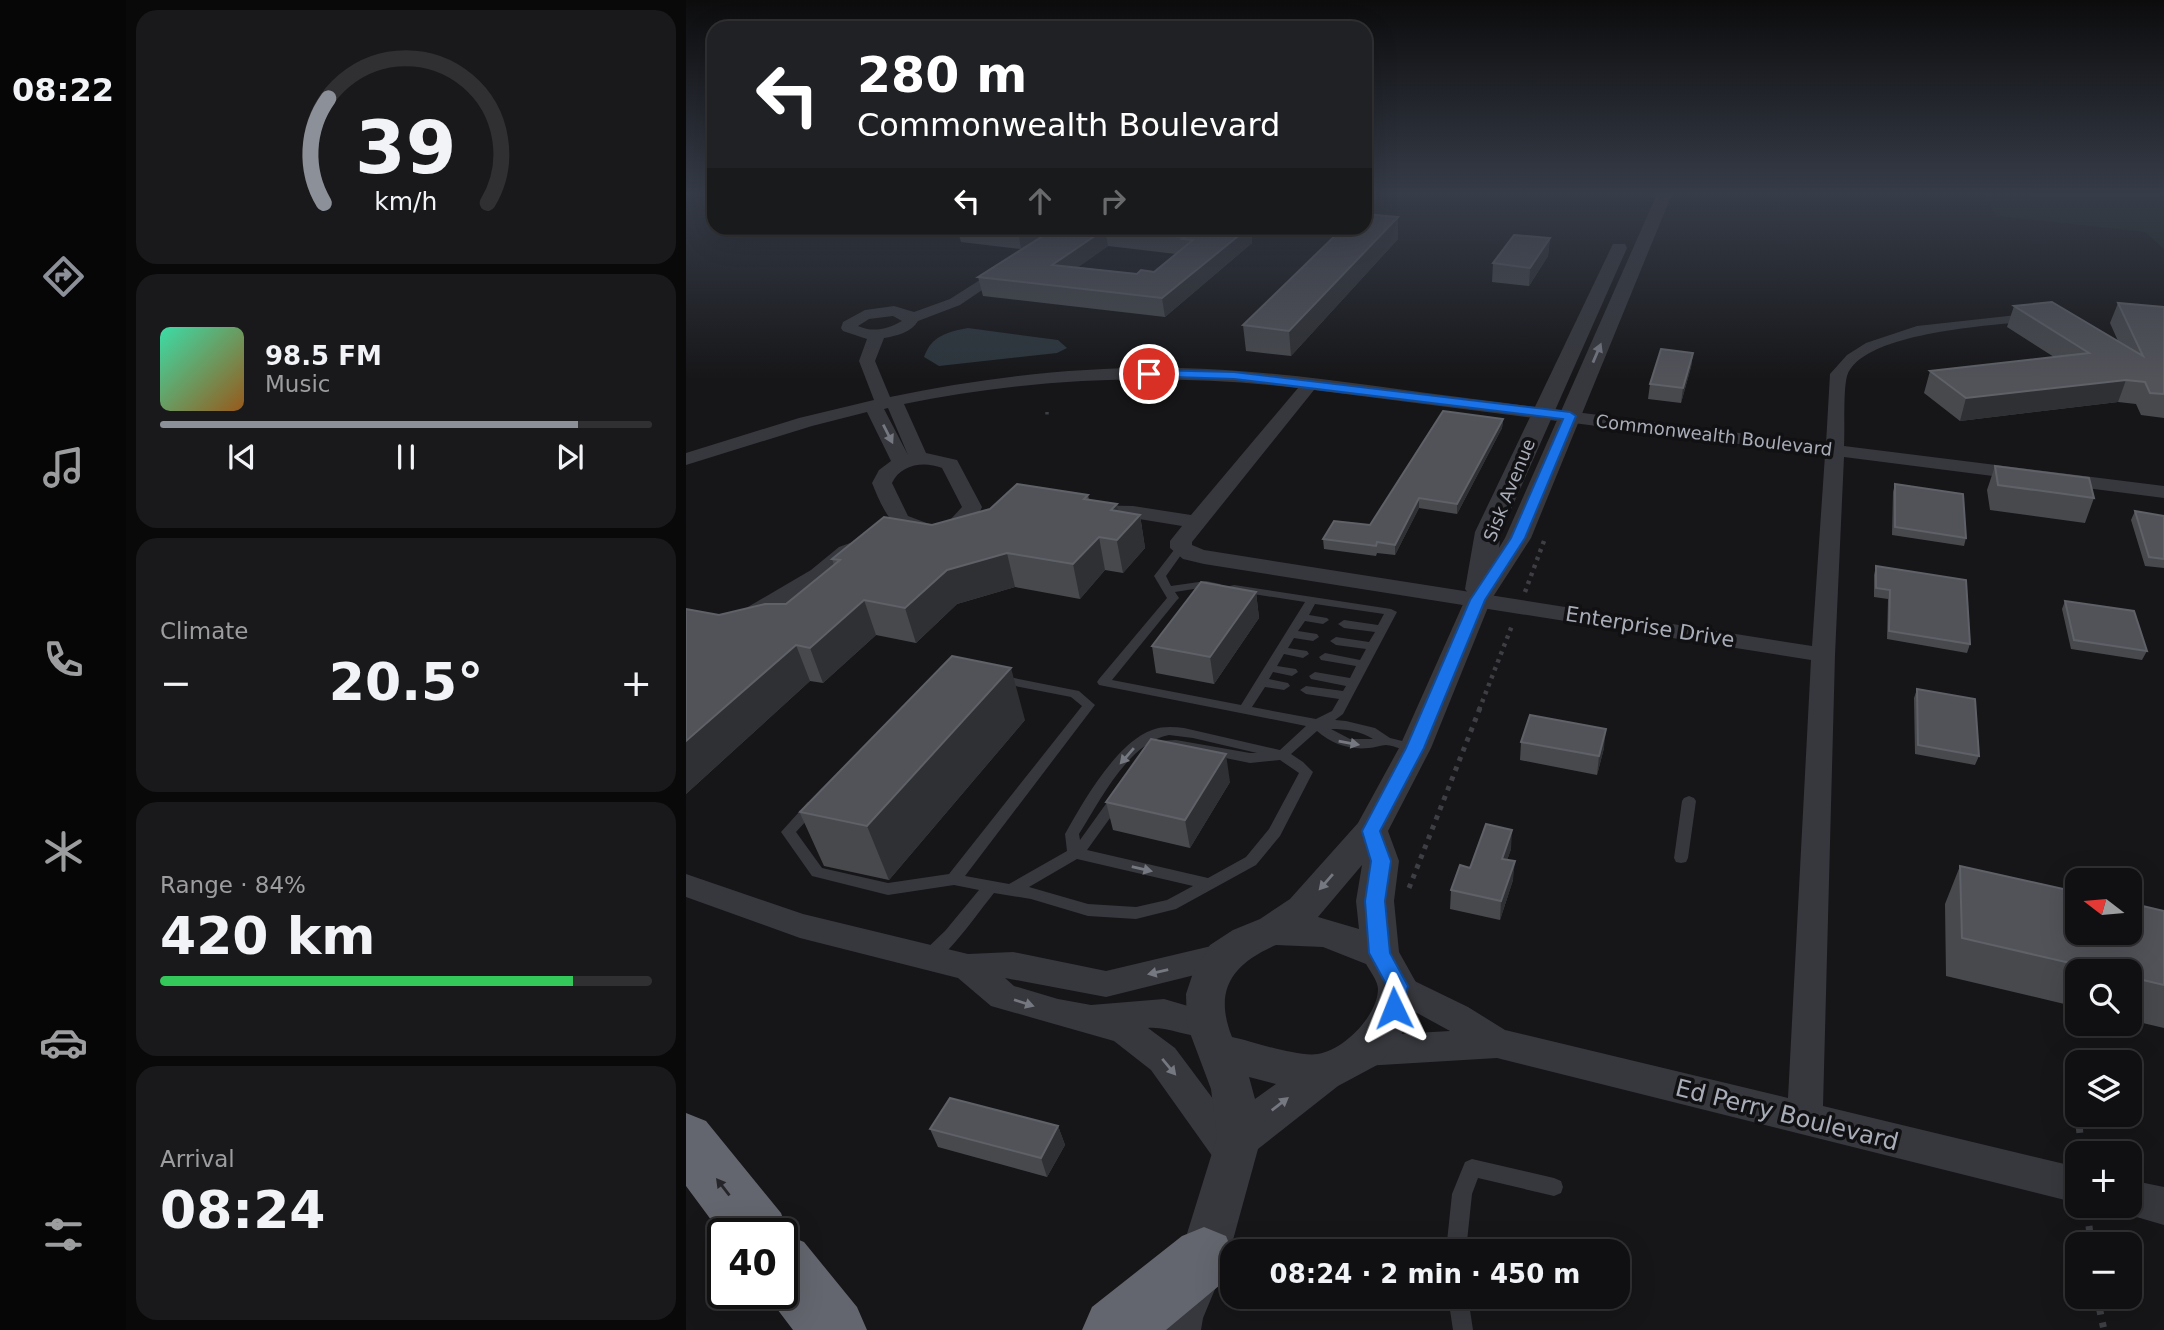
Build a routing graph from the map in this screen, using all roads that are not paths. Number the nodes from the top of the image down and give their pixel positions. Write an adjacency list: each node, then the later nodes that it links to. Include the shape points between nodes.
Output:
1 (1023, 256): 4 (street, via 955,302)
2 (1614, 256): 9 (street, Sisk Avenue)
3 (1638, 256): 10 (street, Sisk Avenue, one-way to 3)
4 (911, 318): 6 (street, via 906,326); 6 (street, via 902,312 883,312 849,325 858,333)
5 (2011, 318): 11 (street, via 1898,336 1868,346 1848,361 1839,374)
6 (877, 334): 8 (street, via 867,361)
7 (1310, 384): 8 (street, Commonwealth Boulevard, via 1234,376 1119,374 1004,383); 9 (street, Commonwealth Boulevard); 18 (street)
8 (884, 403): 12 (street, Commonwealth Boulevard, via 809,420); 13 (street)
9 (1542, 412): 10 (street, Commonwealth Boulevard); 22 (street, Sisk Avenue, via 1489,532)
10 (1570, 416): 11 (street, Commonwealth Boulevard); 22 (street, Sisk Avenue, via 1518,538)
11 (1835, 450): 14 (street, Commonwealth Boulevard); 34 (street)
12 (686, 459)
13 (911, 461): 17 (street, via 935,459 950,464 972,506); 19 (street, via 885,475 882,483 899,521)
14 (2164, 492)
15 (1061, 510): 18 (street, via 1133,512)
16 (986, 513): 17 (street)
17 (960, 520): 19 (street)
18 (1197, 522): 20 (street, via 1181,541)
19 (925, 529): 27 (street, via 847,552 819,575 715,636)
20 (1181, 548): 21 (lane, via 1160,576); 22 (street, Enterprise Drive, via 1191,554)
21 (1167, 590): 23 (lane, via 1206,584); 46 (lane, via 1173,598 1103,682)
22 (1477, 600): 34 (street, Enterprise Drive); 48 (street, Sisk Avenue)
23 (1306, 608): 24 (lane); 26 (lane, via 1391,612); 28 (lane)
24 (1326, 615)
25 (1348, 618): 26 (lane)
26 (1385, 624): 31 (lane)
27 (686, 628)
28 (1291, 634): 29 (lane); 32 (lane)
29 (1313, 637)
30 (1336, 640): 31 (lane)
31 (1372, 646): 36 (lane)
32 (1281, 650): 33 (lane); 37 (lane)
33 (1303, 654)
34 (1823, 655): 72 (street)
35 (1325, 657): 36 (lane)
36 (1363, 664): 42 (lane)
37 (1270, 668): 38 (lane); 41 (lane)
38 (1292, 672)
39 (981, 675): 57 (lane, via 1075,694 1089,705)
40 (1314, 676): 42 (lane)
41 (1261, 682): 43 (lane); 46 (lane)
42 (1353, 683): 45 (lane)
43 (1284, 686)
44 (1306, 690): 45 (lane)
45 (1346, 696): 47 (lane, via 1337,714)
46 (1245, 708): 47 (lane)
47 (1318, 724): 48 (lane, via 1335,740); 49 (lane)
48 (1400, 745): 54 (street, Sisk Avenue)
49 (1282, 755): 50 (lane, via 1250,758 1160,744); 55 (lane, one-way to 55, via 1167,730 1146,736 1125,756 1072,834); 58 (lane, via 1306,772 1275,832 1251,861)
50 (1140, 764)
51 (1125, 787): 55 (lane)
52 (826, 793): 57 (lane, via 788,832 817,872 888,890)
53 (1689, 801): 56 (lane)
54 (1371, 831): 62 (street, Sisk Avenue, one-way to 62, via 1303,909); 66 (street, via 1381,861 1375,901)
55 (1075, 853): 58 (lane, one-way to 58); 61 (lane)
56 (1681, 858)
57 (954, 879): 60 (lane)
58 (1209, 884): 61 (lane, via 1171,905 1136,913 1088,910)
59 (686, 885): 64 (street, via 800,926)
60 (989, 887): 61 (lane); 64 (lane)
61 (1011, 890)
62 (1273, 930): 63 (street, Sisk Avenue); 66 (street, Sisk Avenue, via 1326,932)
63 (1224, 956): 65 (street, one-way to 65, via 1106,984 1013,965); 68 (street, via 1206,994)
64 (929, 957): 65 (street)
65 (968, 967): 67 (street, one-way to 67, via 1003,996)
66 (1389, 970): 69 (street, Ed Perry Boulevard); 70 (street, via 1394,1008)
67 (1091, 1019): 68 (street, via 1164,1013); 74 (street, one-way to 74, via 1126,1031 1163,1059)
68 (1212, 1038): 71 (street, via 1295,1070); 74 (street, via 1232,1089)
69 (1497, 1043): 70 (street, Ed Perry Boulevard); 72 (street, Ed Perry Boulevard)
70 (1364, 1051): 71 (street)
71 (1323, 1073): 74 (street, one-way to 71)
72 (1805, 1120): 75 (street, Ed Perry Boulevard)
73 (686, 1140): 79 (highway, one-way to 73)
74 (1236, 1146): 81 (street)
75 (2065, 1182)
76 (1554, 1187): 80 (lane, via 1472,1168 1462,1194)
77 (2142, 1201): 78 (street)
78 (2164, 1206)
79 (747, 1218)
80 (1457, 1239)
81 (1204, 1258): 84 (street); 86 (highway)
82 (798, 1284): 85 (highway)
83 (1460, 1309): 87 (lane)
84 (1175, 1326)
85 (834, 1330)
86 (1115, 1330)
87 (1463, 1330)

